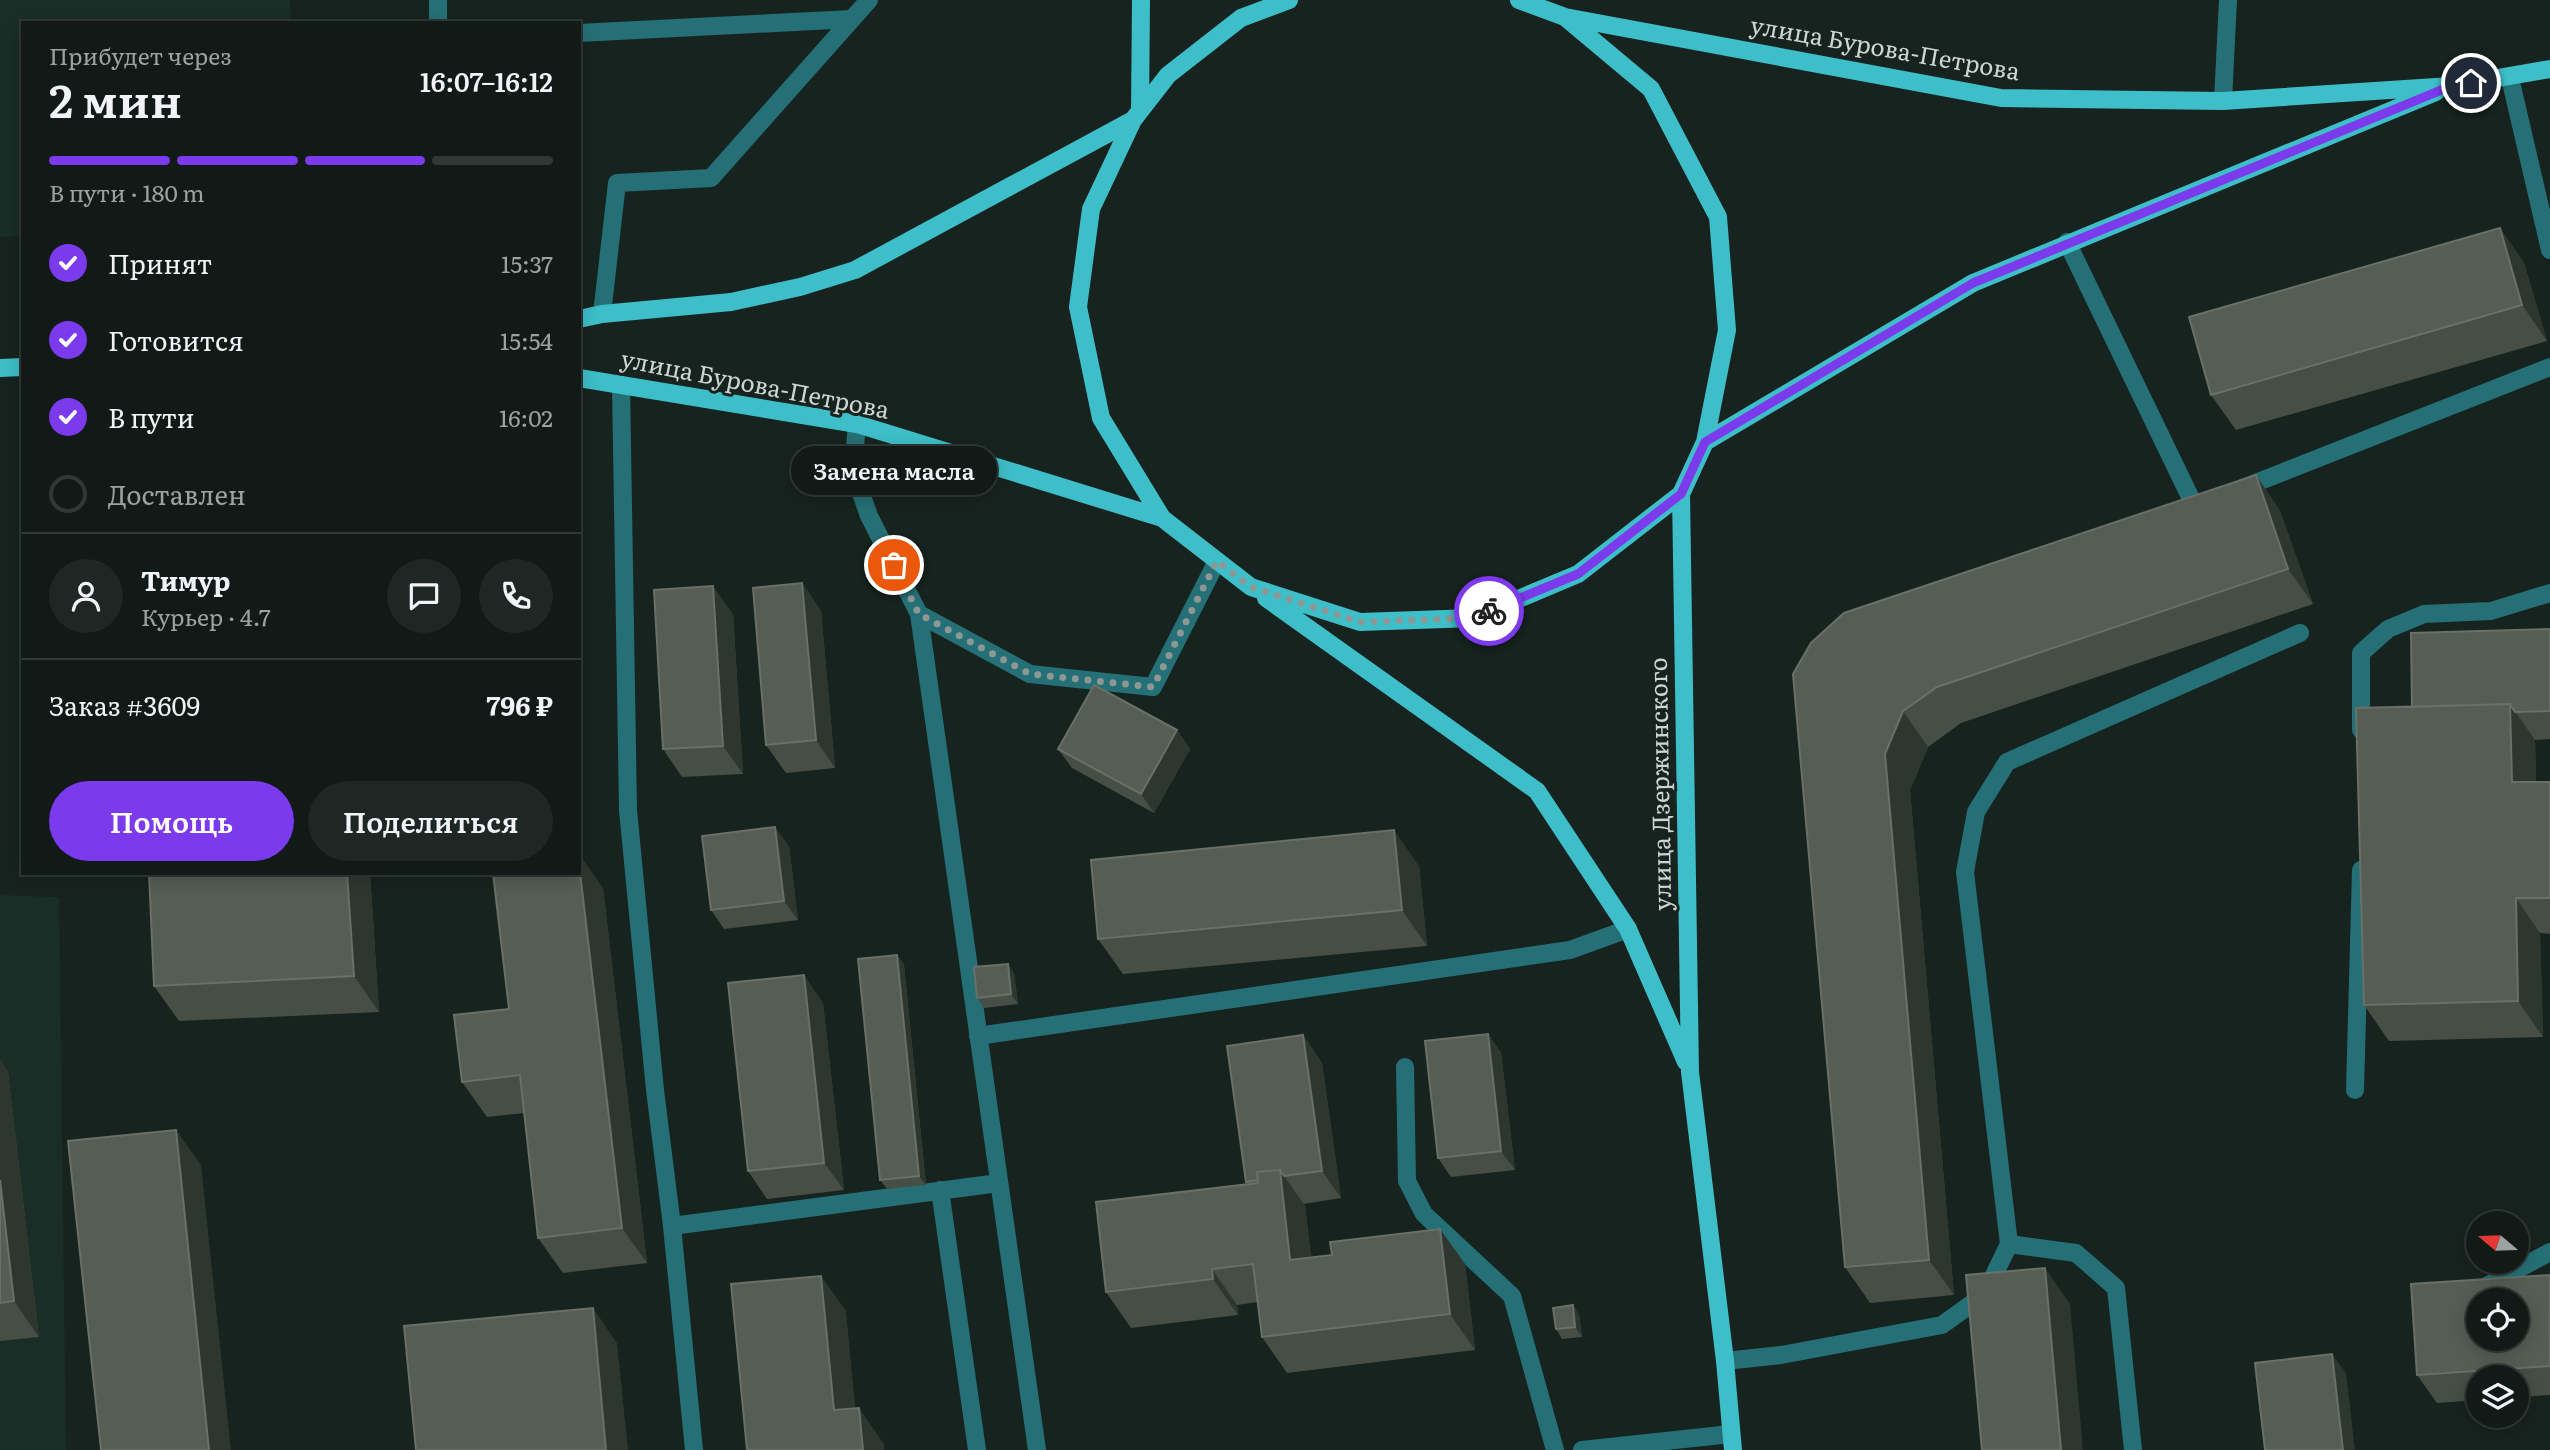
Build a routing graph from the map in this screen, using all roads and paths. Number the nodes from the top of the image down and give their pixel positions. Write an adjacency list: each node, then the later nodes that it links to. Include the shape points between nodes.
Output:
1 (438, 0): 9 (lane)
2 (869, 0): 8 (lane)
3 (1141, 0): 15 (main road)
4 (1289, 0): 15 (main road, via 1241,18 1168,75)
5 (1519, 0): 7 (main road)
6 (2228, 0): 14 (lane)
7 (1565, 16): 14 (main road, улица Бурова-Петрова, via 2001,98); 26 (main road, via 1651,89 1718,218 1727,330)
8 (852, 19): 10 (lane); 18 (lane, via 711,178 617,183)
9 (438, 21)
10 (581, 33)
11 (2550, 69): 12 (main road, улица Бурова-Петрова)
12 (2510, 78): 13 (main road, улица Бурова-Петрова); 17 (lane)
13 (2451, 86): 14 (main road, улица Бурова-Петрова); 16 (main road, улица Бурова-Петрова)
14 (2223, 101)
15 (1136, 115): 18 (main road, улица Бурова-Петрова, via 855,270 731,302); 28 (main road, via 1091,209 1078,307 1101,418)
16 (2067, 242): 21 (lane, via 2195,507); 26 (main road, улица Бурова-Петрова, via 1973,283)
17 (2550, 250)
18 (602, 314): 19 (main road, улица Бурова-Петрова)
19 (581, 319)
20 (21, 367): 22 (main road)
21 (2550, 367)
22 (0, 368)
23 (581, 378): 24 (main road, улица Бурова-Петрова)
24 (621, 385): 25 (main road, улица Бурова-Петрова); 43 (lane, via 628,810)
25 (857, 424): 28 (main road, улица Бурова-Петрова); 32 (lane, via 853,470 869,516)
26 (1705, 442): 27 (main road)
27 (1681, 494): 30 (main road, via 1578,574 1473,618 1360,622); 39 (main road, улица Дзержинского)
28 (1162, 518): 29 (main road, улица Дзержинского)
29 (1217, 561): 30 (main road, улица Дзержинского); 32 (lane, via 1153,687 1030,674)
30 (1251, 587): 36 (main road, улица Дзержинского, via 1537,791)
31 (2550, 593): 34 (lane, via 2491,611 2424,614 2388,629 2361,653)
32 (919, 614): 37 (lane)
33 (2300, 633): 44 (lane, via 2007,762 1976,812 1965,872)
34 (2361, 751)
35 (2361, 848): 40 (lane)
36 (1628, 929): 37 (lane, via 1570,950); 39 (main road, улица Дзержинского)
37 (978, 1036): 41 (lane)
38 (1405, 1067): 52 (lane, via 1407,1181 1424,1214 1512,1296)
39 (1690, 1072): 47 (main road, улица Дзержинского)
40 (2355, 1090)
41 (999, 1183): 42 (lane); 51 (lane)
42 (940, 1190): 43 (lane); 50 (lane)
43 (672, 1226): 49 (lane)
44 (2009, 1244): 47 (lane, via 1986,1294 1942,1325); 54 (lane, via 2076,1252 2116,1288)
45 (2550, 1252): 46 (lane)
46 (2484, 1288)
47 (1725, 1361): 48 (main road, улица Дзержинского)
48 (1732, 1442): 53 (lane)
49 (694, 1450)
50 (976, 1450)
51 (1037, 1450)
52 (1555, 1450)
53 (1582, 1450)
54 (2133, 1450)

